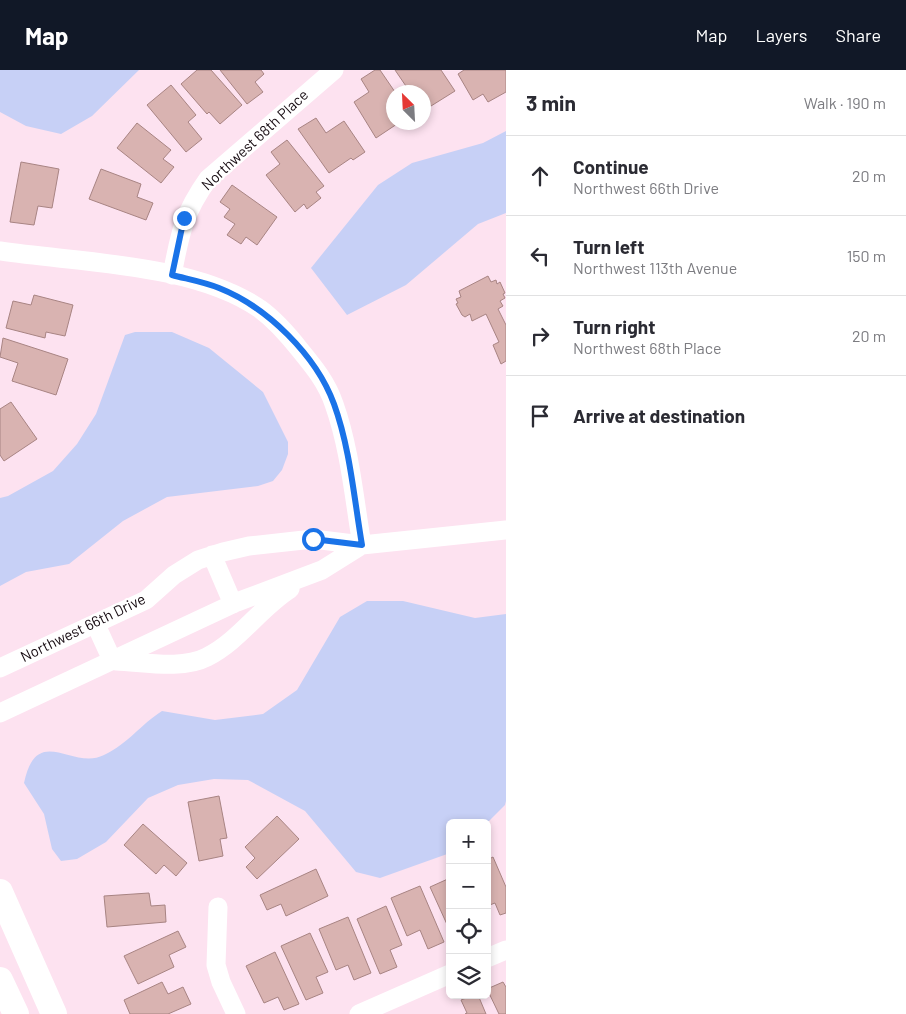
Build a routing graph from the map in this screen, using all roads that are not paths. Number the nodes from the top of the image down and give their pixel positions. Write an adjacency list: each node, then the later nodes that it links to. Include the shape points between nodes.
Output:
1 (334, 70): 3 (street, Northwest 68th Place, via 208,179 184,218)
2 (0, 251): 3 (street)
3 (172, 275): 5 (street, via 219,288 260,310 288,336 316,370 334,404 346,445)
4 (506, 530): 5 (street, Northwest 66th Drive)
5 (362, 545): 6 (street, Northwest 66th Drive, via 313,539 249,546); 7 (street, Northwest 66th Drive)
6 (212, 555): 8 (street); 9 (street, Northwest 66th Drive, via 174,575 146,600)
7 (322, 570): 8 (street, Northwest 66th Drive); 10 (street, Northwest 66th Drive, via 274,600 207,658 184,663)
8 (233, 604): 10 (street, Northwest 66th Drive)
9 (96, 625): 10 (street); 11 (street, Northwest 66th Drive)
10 (112, 660): 12 (street, Northwest 66th Drive)
11 (0, 668)
12 (0, 713)
13 (0, 892): 20 (main road)
14 (218, 907): 21 (street, via 216,965)
15 (506, 950): 16 (street)
16 (491, 956)
17 (446, 976): 22 (street)
18 (0, 980): 19 (main road)
19 (16, 1014)
20 (54, 1014)
21 (236, 1014)
22 (359, 1014)

